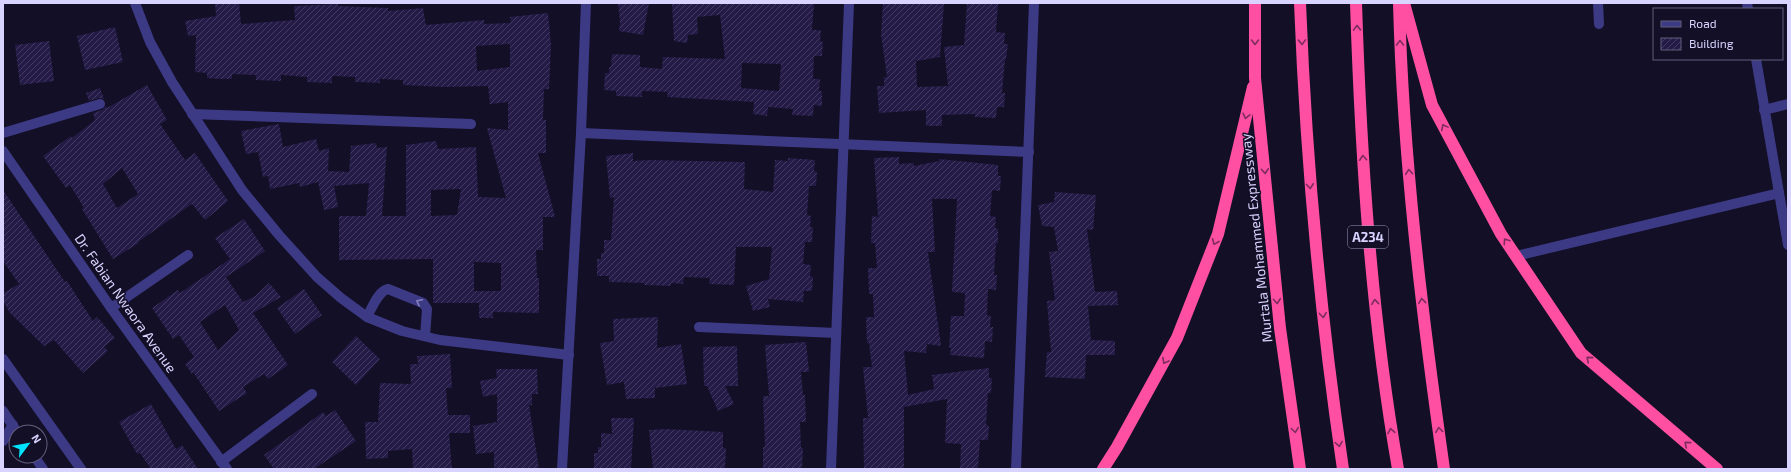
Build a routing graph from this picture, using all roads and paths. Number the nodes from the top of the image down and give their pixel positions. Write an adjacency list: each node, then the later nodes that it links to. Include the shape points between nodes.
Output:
1 (135, 3): 17 (street, via 150,42)
2 (586, 3): 20 (street)
3 (849, 3): 21 (street)
4 (1034, 3): 23 (street)
5 (1254, 3): 13 (highway, Murtala Mohammed Expressway, one-way to 13)
6 (1300, 3): 45 (highway, one-way to 45, via 1304,102 1316,256)
7 (1356, 3): 46 (highway, A234, one-way to 7, via 1387,405 1369,241 1358,89)
8 (1399, 3): 47 (highway, one-way to 8, via 1428,357 1412,209 1400,69)
9 (1404, 3): 27 (highway, one-way to 9, via 1501,234 1432,105)
10 (1598, 3): 11 (street)
11 (1599, 24)
12 (1756, 60): 16 (street)
13 (1255, 78): 43 (highway, one-way to 43, via 1218,234 1177,338 1118,448); 44 (highway, Murtala Mohammed Expressway, one-way to 44, via 1280,328)
14 (100, 104): 19 (street)
15 (1788, 104): 16 (street)
16 (1764, 110): 24 (street)
17 (192, 114): 18 (street); 29 (street, via 242,190 280,236 317,277)
18 (472, 124)
19 (3, 133)
20 (581, 133): 21 (street); 33 (street)
21 (842, 143): 23 (street); 31 (street)
22 (3, 151): 28 (street, Dr. Fabian Nwaora Avenue)
23 (1029, 152): 42 (street)
24 (1778, 193): 25 (street); 27 (street)
25 (1788, 245)
26 (188, 255): 28 (street)
27 (1516, 256): 48 (highway, one-way to 27, via 1581,352)
28 (111, 308): 38 (street, Dr. Fabian Nwaora Avenue)
29 (367, 317): 32 (street, via 402,331); 32 (street, one-way to 29, via 426,306 388,289 380,294)
30 (699, 327): 31 (street)
31 (836, 333): 41 (street)
32 (425, 336): 33 (street, via 440,340)
33 (569, 355): 40 (street)
34 (3, 359): 39 (street)
35 (312, 394): 38 (street)
36 (3, 411): 37 (street)
37 (12, 424)
38 (224, 466)
39 (81, 469)
40 (562, 469)
41 (831, 469)
42 (1016, 469)
43 (1103, 469)
44 (1300, 469)
45 (1343, 469)
46 (1398, 469)
47 (1444, 469)
48 (1717, 469)

